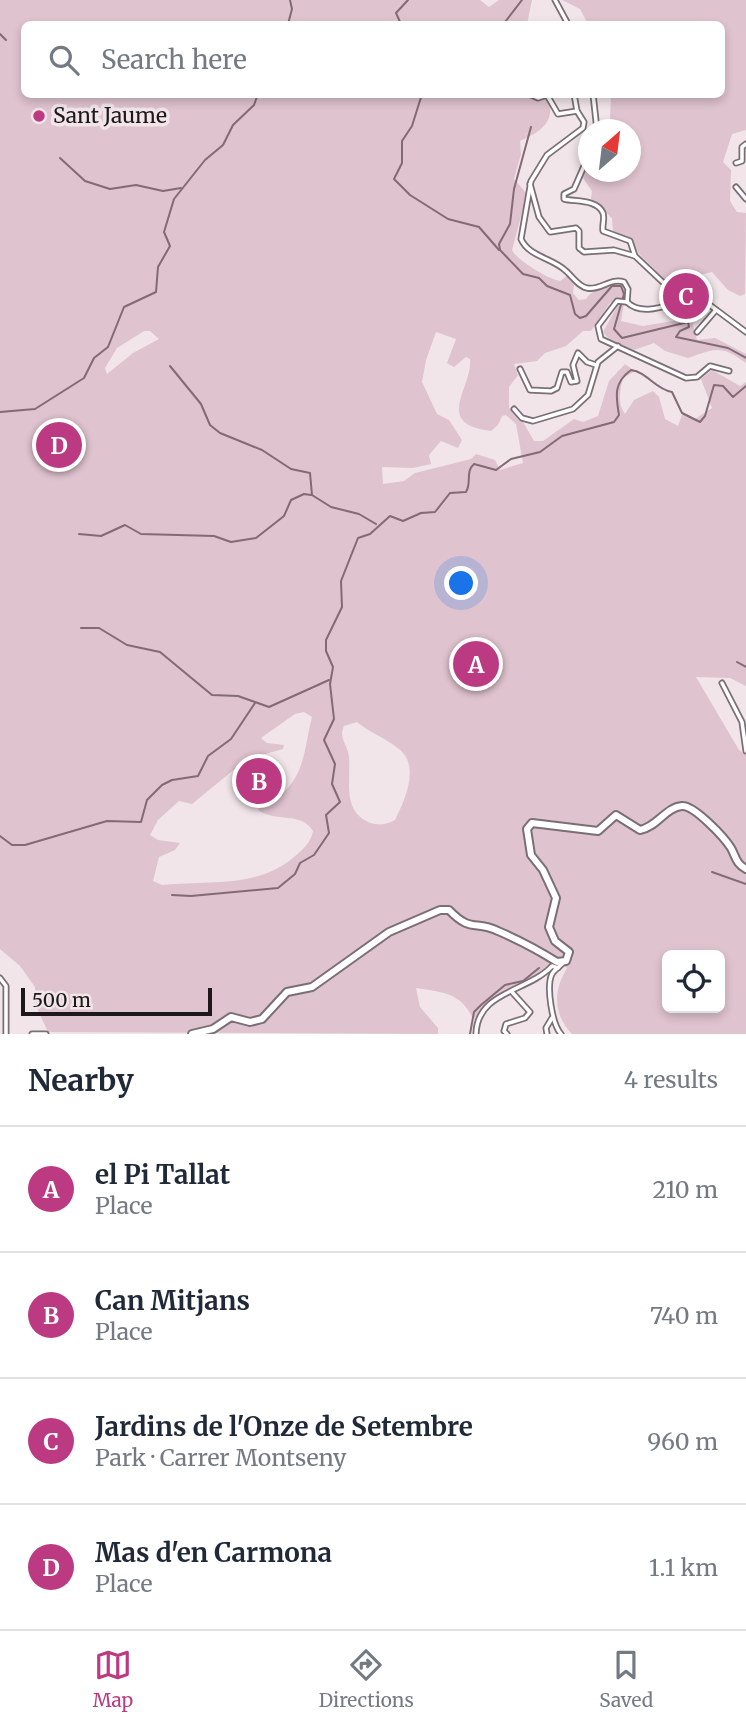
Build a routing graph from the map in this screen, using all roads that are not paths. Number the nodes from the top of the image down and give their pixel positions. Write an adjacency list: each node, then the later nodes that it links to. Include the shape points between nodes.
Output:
1 (555, 0): 2 (street)
2 (566, 21)
3 (549, 98): 6 (street, via 558,114)
4 (575, 98): 6 (street)
5 (593, 98): 7 (street)
6 (577, 111): 11 (street, via 583,128 547,155)
7 (596, 119)
8 (746, 144): 9 (street, via 741,147 742,161)
9 (736, 163)
10 (578, 182): 14 (street, via 563,197 601,210 603,231 630,241)
11 (530, 184): 14 (street, via 539,217 550,232 576,228 584,252 614,250); 16 (street, via 520,230 524,245 588,289 624,282)
12 (736, 187): 13 (street)
13 (746, 199)
14 (635, 256): 15 (street, via 670,289)
15 (696, 298): 16 (street, via 641,310); 17 (street)
16 (627, 302): 20 (street, via 617,301 598,326 601,339)
17 (716, 310): 18 (street); 19 (street)
18 (697, 332)
19 (746, 332)
20 (618, 346): 21 (street); 23 (street, via 687,379 710,366)
21 (597, 365): 22 (street, via 578,353 573,365 577,381 571,382 567,372 562,372 557,388 551,391 532,391); 24 (street, via 587,395 573,409 533,421)
22 (520, 369)
23 (729, 371)
24 (514, 409)
25 (722, 683): 26 (street, via 742,722)
26 (745, 750)
27 (746, 869): 28 (street, via 698,813 685,806 640,830 616,815 598,831 532,823 527,829 531,855 556,898 549,927 555,942 569,952 566,961)
28 (555, 966): 30 (street, via 534,983); 31 (street); 35 (street, via 539,949 500,931 462,923 449,910 440,910 389,932 312,987 287,992 262,1019 250,1022 230,1017)
29 (0, 978): 32 (street, via 6,986)
30 (511, 991): 36 (street, via 482,1011); 37 (street, via 530,1012 506,1024)
31 (552, 1018): 38 (street); 39 (street)
32 (6, 1034)
33 (32, 1034): 34 (street)
34 (46, 1034)
35 (192, 1034)
36 (476, 1034)
37 (507, 1034)
38 (547, 1034)
39 (561, 1034)

